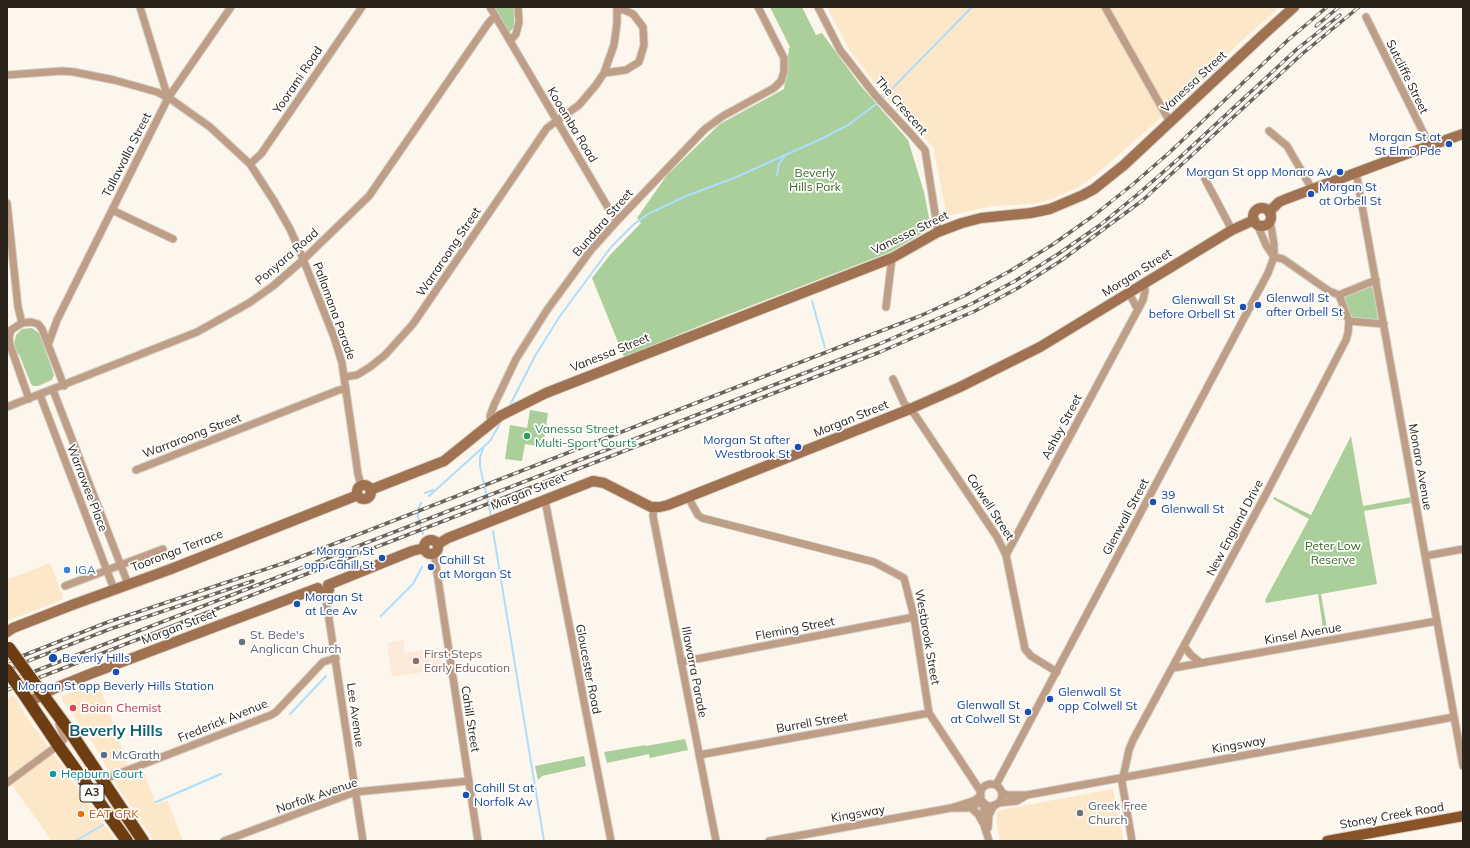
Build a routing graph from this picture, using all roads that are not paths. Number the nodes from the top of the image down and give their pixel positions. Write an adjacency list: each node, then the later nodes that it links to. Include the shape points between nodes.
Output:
1 (140, 7): 16 (street)
2 (230, 7): 16 (street, Tallawalla Street)
3 (362, 7): 22 (street, Yoorami Road, via 261,154)
4 (490, 7): 11 (street, Kooemba Road)
5 (518, 7): 13 (street, via 519,22 516,34)
6 (758, 7): 29 (street, Bundara Street, via 784,58 781,81 774,88 705,129)
7 (818, 7): 33 (street, The Crescent, via 840,50 877,97 925,150)
8 (1105, 7): 18 (street)
9 (1294, 7): 18 (street, Vanessa Street)
10 (617, 8): 14 (street, Warraroong Street, via 614,45); 14 (street, via 633,14 643,27 644,45 639,62 626,70)
11 (496, 17): 13 (street, Kooemba Road); 37 (street, Ponyara Road, via 487,25 369,196)
12 (1366, 17): 21 (street, Sutcliffe Street)
13 (510, 41): 17 (street, Kooemba Road)
14 (604, 73): 17 (street, Warraroong Street, via 588,96)
15 (7, 75): 16 (street, Pallamana Parade, via 74,72 114,80 157,92)
16 (168, 98): 22 (street, Pallamana Parade, via 210,127); 27 (street, Tallawalla Street)
17 (557, 121): 29 (street, Kooemba Road, via 613,216); 51 (street, Warraroong Street, via 547,128 413,324 385,355 370,367 357,375)
18 (1170, 122): 33 (street, Vanessa Street, via 1108,178 1070,202 1031,213 981,218)
19 (1269, 131): 25 (street, via 1287,146)
20 (1463, 134): 21 (street)
21 (1430, 146): 23 (street)
22 (250, 164): 37 (street, Pallamana Parade, via 290,229)
23 (1356, 172): 25 (street); 38 (street, Monaro Avenue)
24 (1205, 179): 32 (street)
25 (1312, 189): 28 (street, via 1279,202)
26 (7, 203): 31 (street)
27 (112, 210): 34 (street); 44 (street, Tallawalla Street)
28 (1270, 216): 30 (street, via 1265,225); 30 (street, via 1264,209 1258,209 1254,213); 35 (street)
29 (618, 220): 60 (street, Bundara Street, via 579,266 520,352 494,405 490,416)
30 (1255, 222): 32 (street, Morgan Street); 35 (street)
31 (8, 230): 46 (street)
32 (1232, 230): 39 (street, Morgan Street)
33 (938, 232): 36 (street, Vanessa Street)
34 (173, 239)
35 (1274, 257): 41 (street, via 1283,259 1329,292); 87 (street, Glenwall Street, via 1268,273)
36 (892, 258): 42 (street); 60 (street, Vanessa Street, via 558,388)
37 (303, 260): 51 (street, Pallamana Parade, via 334,337); 53 (street, Ponyara Road, via 249,303 197,332)
38 (1376, 280): 41 (street); 47 (street, Monaro Avenue)
39 (1144, 284): 40 (street, Morgan Street); 43 (street, Ashby Street, via 1144,296)
40 (1128, 294): 43 (street); 59 (street, Morgan Street, via 1040,347)
41 (1339, 295): 45 (street)
42 (886, 307)
43 (1138, 310): 69 (street, Ashby Street)
44 (57, 320): 48 (street); 49 (street, Tallawalla Street)
45 (1348, 321): 47 (street); 81 (street, New England Drive, via 1348,333 1343,346)
46 (22, 323): 48 (street, via 38,324); 50 (street, via 11,330)
47 (1384, 324): 70 (street, Monaro Avenue)
48 (42, 329): 49 (street)
49 (48, 344): 53 (street)
50 (8, 345): 57 (street)
51 (344, 376): 54 (street, Pallamana Parade)
52 (893, 379): 59 (street, Colwell Street, via 904,403)
53 (64, 386): 55 (street, Ponyara Road)
54 (346, 389): 61 (street, Warraroong Street); 62 (street, Pallamana Parade, via 358,474)
55 (53, 390): 56 (street, Ponyara Road); 71 (street, Warrawee Place)
56 (40, 395): 57 (street, Ponyara Road); 72 (street, Warrawee Place)
57 (29, 399): 58 (street, Ponyara Road)
58 (7, 408)
59 (910, 409): 63 (street, Morgan Street); 69 (street, Colwell Street, via 997,536)
60 (491, 422): 62 (street, via 444,462)
61 (136, 470)
62 (366, 487): 73 (street, Tooronga Terrace, via 357,489 358,495)
63 (688, 497): 65 (street, Morgan Street); 77 (street, Westbrook Street, via 702,518 874,562 904,578)
64 (545, 500): 65 (street, Morgan Street, via 584,484 599,481); 67 (street, Morgan Street, via 448,538); 117 (street, Gloucester Road)
65 (654, 508): 83 (street, Illawarra Parade, via 653,516)
66 (163, 549): 71 (street)
67 (436, 549): 76 (street, Morgan Street, via 427,553 424,548 412,551); 98 (street, Cahill Street)
68 (1463, 549): 70 (street)
69 (1006, 555): 87 (street, Colwell Street, via 1025,649 1031,656)
70 (1425, 556): 78 (street, Monaro Avenue)
71 (121, 565): 72 (street); 73 (street, Warrawee Place)
72 (107, 570): 74 (street); 75 (street, Warrawee Place)
73 (128, 584): 75 (street, Tooronga Terrace)
74 (65, 586)
75 (114, 589): 79 (street, Tooronga Terrace)
76 (324, 589): 82 (street, Lee Avenue); 88 (street, Morgan Street, via 90,674)
77 (914, 617): 83 (street, Fleming Street); 91 (street, Westbrook Street)
78 (1437, 621): 84 (street, Kinsel Avenue); 92 (street, Monaro Avenue)
79 (7, 632)
80 (8, 646): 88 (highway, A3, bridge)
81 (1184, 646): 84 (street); 85 (street, New England Drive)
82 (336, 658): 97 (street, Frederick Avenue, via 323,662 271,715); 101 (street, Lee Avenue)
83 (681, 662): 94 (street, Illawarra Parade)
84 (1201, 663): 85 (street, Kinsel Avenue)
85 (1173, 668): 96 (street, New England Drive, via 1133,740)
86 (7, 670): 89 (highway, A3, bridge)
87 (1057, 672): 100 (street, Glenwall Street)
88 (43, 695): 89 (street, Morgan Street); 90 (highway, A3)
89 (29, 702): 93 (highway, A3)
90 (50, 705): 93 (street, via 63,734 63,741); 97 (highway, A3)
91 (929, 713): 94 (street, Burrell Street); 104 (street, Westbrook Street, via 974,780 981,785)
92 (1454, 717): 95 (street, Monaro Avenue); 96 (street, Kingsway)
93 (58, 746): 99 (street); 112 (highway, A3)
94 (699, 755): 118 (street, Illawarra Parade)
95 (1463, 766)
96 (1123, 777): 103 (street, Kingsway); 120 (street, New England Drive, via 1122,786)
97 (102, 780): 113 (highway, A3)
98 (469, 781): 101 (street, Norfolk Avenue); 116 (street, Cahill Street)
99 (7, 783)
100 (996, 785): 102 (street); 104 (street, via 992,784)
101 (355, 792): 114 (street, Norfolk Avenue); 115 (street, Lee Avenue)
102 (1002, 793): 103 (street, Kingsway); 105 (street)
103 (1027, 795): 105 (street, Kingsway, via 1017,801)
104 (983, 796): 105 (street, via 988,805); 106 (street, Kingsway); 107 (street, Kingsway); 109 (street)
105 (996, 804): 110 (street, via 989,815)
106 (970, 807): 107 (street, Kingsway); 109 (street, via 978,814)
107 (951, 808): 119 (street, Kingsway)
108 (1463, 816): 111 (main road, Stoney Creek Road)
109 (984, 825): 110 (street)
110 (989, 838)
111 (1362, 838): 121 (main road, Stoney Creek Road)
112 (127, 841)
113 (143, 841)
114 (224, 841)
115 (363, 841)
116 (478, 841)
117 (611, 841)
118 (716, 841)
119 (769, 841)
120 (1132, 841)
121 (1326, 841)

